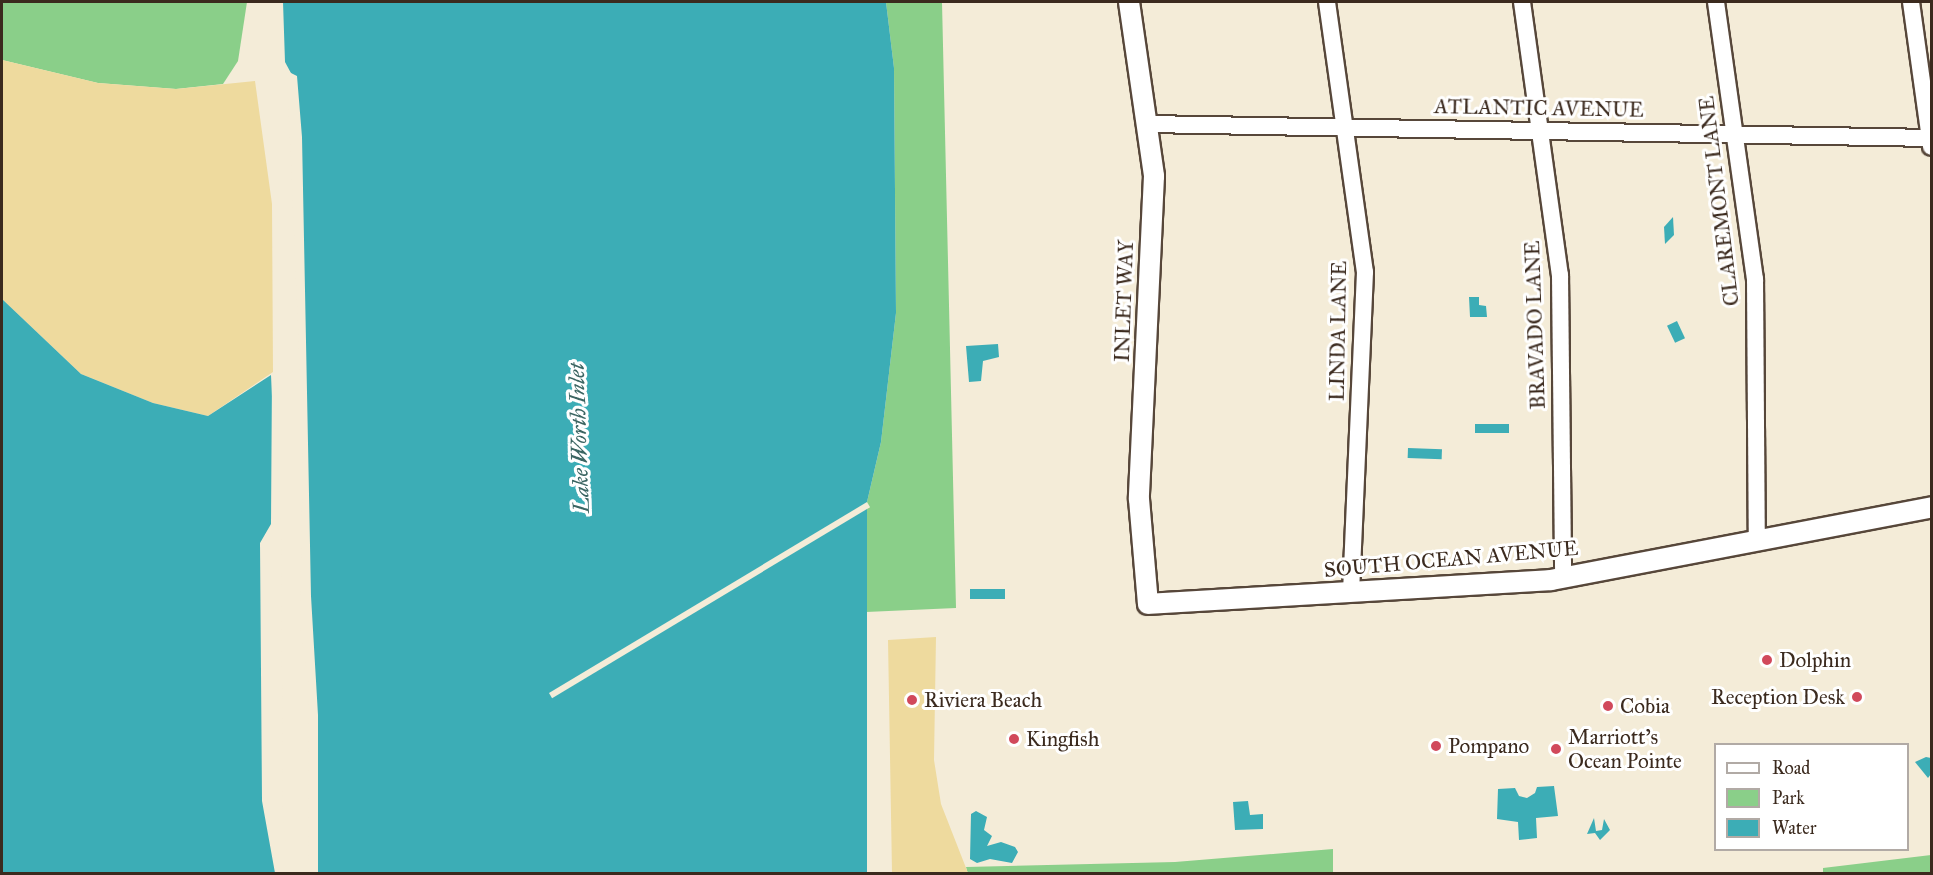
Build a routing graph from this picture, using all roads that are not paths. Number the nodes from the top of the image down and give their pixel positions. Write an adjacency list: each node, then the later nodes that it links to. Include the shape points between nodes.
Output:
1 (1129, 2): 6 (street, INLET WAY)
2 (1327, 2): 7 (street, LINDA LANE)
3 (1522, 2): 8 (street, BRAVADO LANE)
4 (1716, 2): 9 (street, CLAREMONT LANE)
5 (1911, 2): 10 (street)
6 (1146, 124): 7 (street, ATLANTIC AVENUE); 15 (street, INLET WAY, via 1154,176 1139,499)
7 (1345, 128): 8 (street, ATLANTIC AVENUE); 14 (street, LINDA LANE, via 1365,272)
8 (1540, 131): 9 (street, ATLANTIC AVENUE); 13 (street, BRAVADO LANE, via 1560,275)
9 (1735, 134): 10 (street, ATLANTIC AVENUE); 12 (street, CLAREMONT LANE, via 1755,279)
10 (1931, 141)
11 (1932, 507): 12 (street, SOUTH OCEAN AVENUE)
12 (1757, 540): 13 (street, SOUTH OCEAN AVENUE)
13 (1563, 578): 14 (street, SOUTH OCEAN AVENUE)
14 (1351, 592): 15 (street, SOUTH OCEAN AVENUE)
15 (1148, 604)

